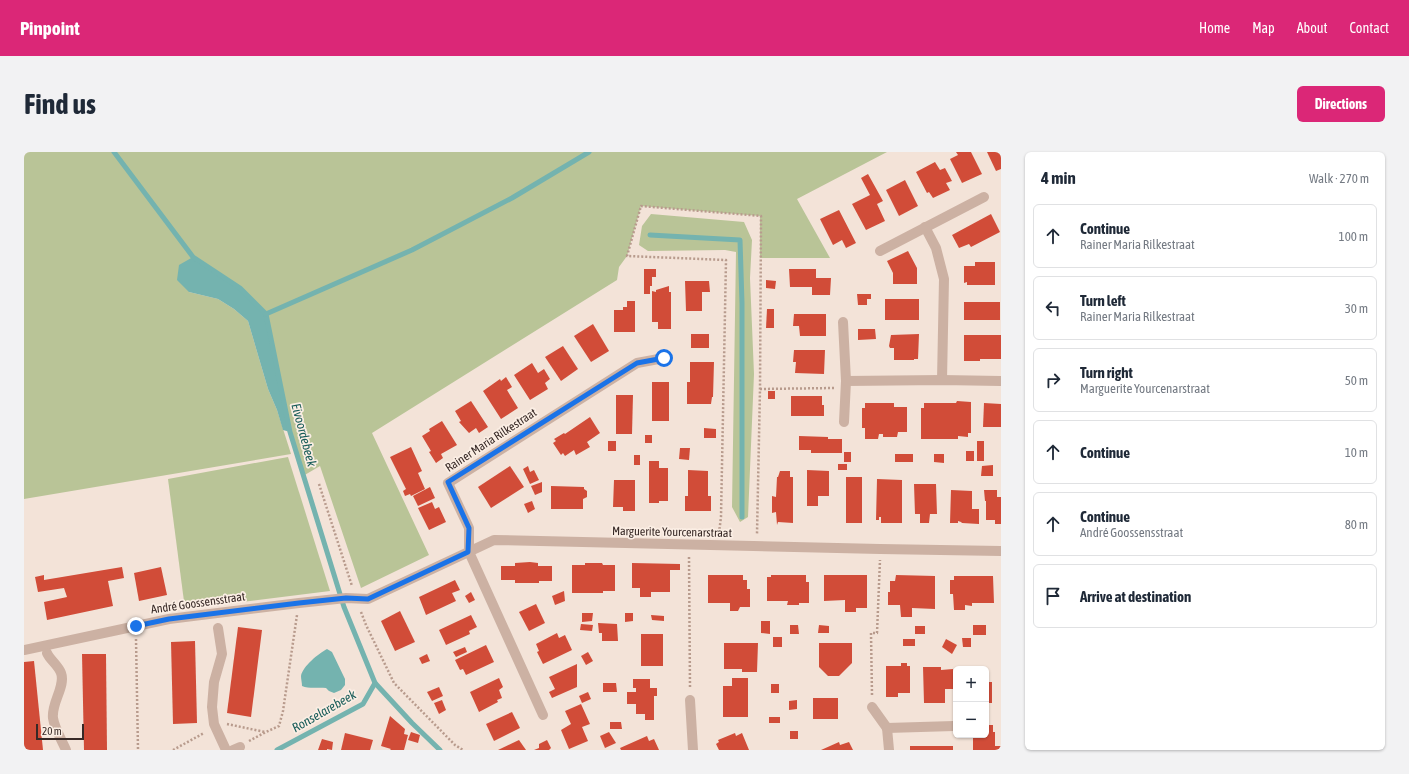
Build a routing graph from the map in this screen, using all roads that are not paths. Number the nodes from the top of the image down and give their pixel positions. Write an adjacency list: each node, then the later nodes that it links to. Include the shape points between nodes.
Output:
1 (984, 197): 2 (street)
2 (925, 227): 3 (street); 6 (street, via 936,248 944,279)
3 (880, 251)
4 (843, 322): 8 (street)
5 (664, 358): 11 (street, Rainer Maria Rilkestraat, via 637,363 448,482 469,528)
6 (942, 380): 7 (street); 8 (street)
7 (1001, 381)
8 (846, 384): 9 (street)
9 (844, 422)
10 (1001, 551): 11 (street, Marguerite Yourcenarstraat, via 494,540)
11 (468, 552): 12 (street, Marguerite Yourcenarstraat, via 368,599); 18 (street, Rainer Maria Rilkestraat)
12 (330, 600): 14 (street, André Goossensstraat, via 169,619)
13 (218, 628): 22 (street, via 222,654 214,682 212,707 214,724)
14 (24, 650)
15 (47, 653): 21 (street, via 61,674 60,692 56,697 53,719)
16 (690, 700): 23 (street)
17 (872, 707): 20 (street)
18 (543, 715)
19 (953, 726): 20 (street)
20 (887, 728): 24 (street)
21 (66, 750)
22 (226, 750)
23 (693, 750)
24 (889, 750)

